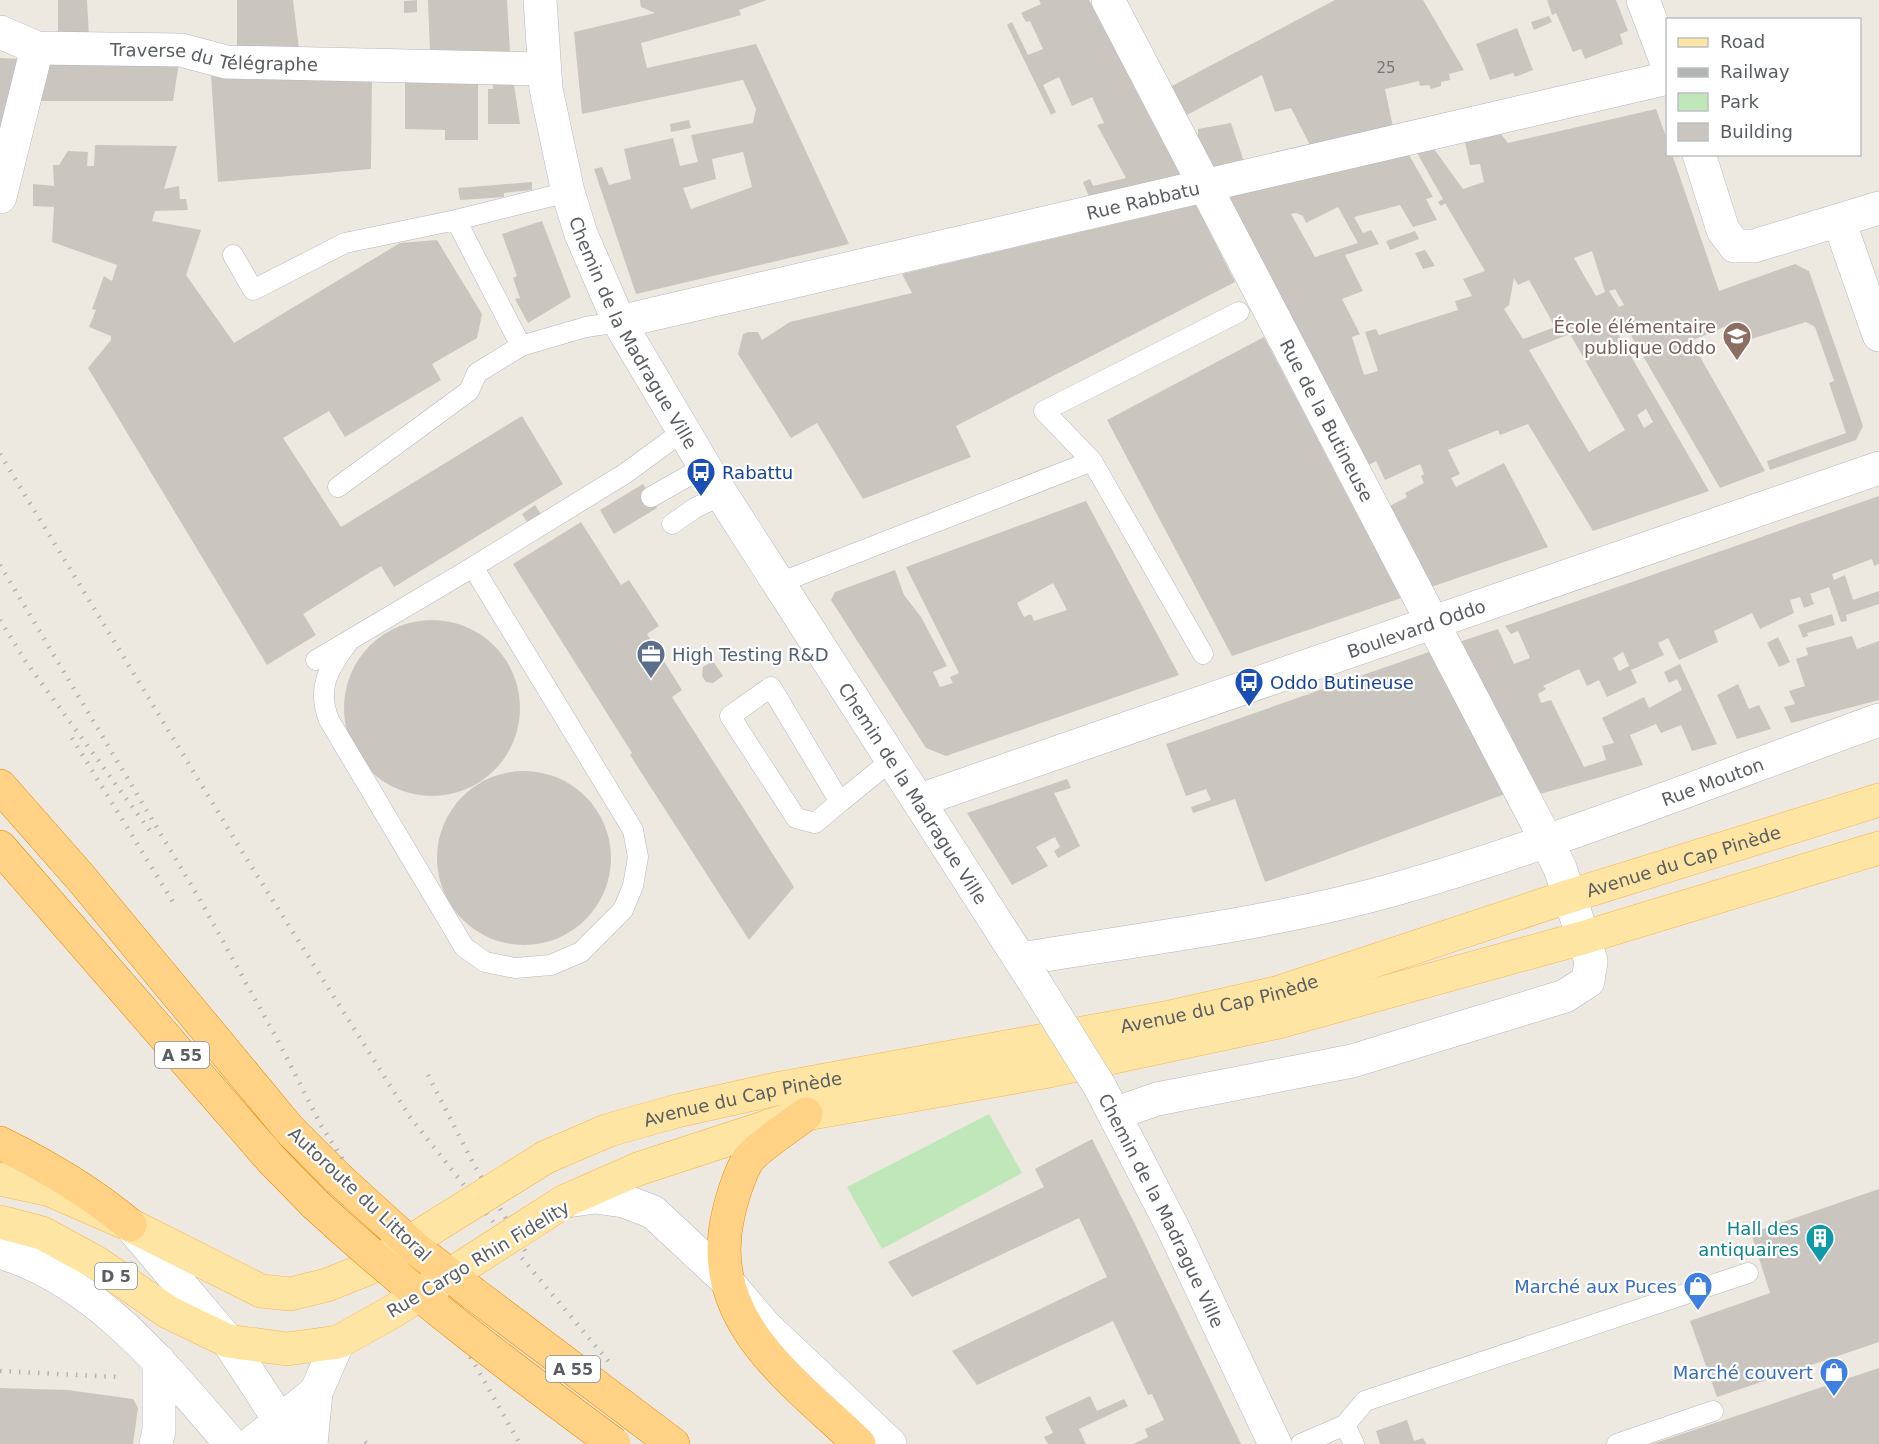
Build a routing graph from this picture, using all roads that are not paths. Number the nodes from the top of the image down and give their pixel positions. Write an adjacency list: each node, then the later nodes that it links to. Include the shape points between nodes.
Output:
1 (540, 0): 7 (street, Chemin de la Madrague Ville)
2 (1108, 0): 10 (street, Rue de la Butineuse)
3 (1642, 0): 6 (street)
4 (0, 32): 5 (street)
5 (37, 48): 7 (street, Traverse du Télégraphe, via 181,50 226,62); 12 (street)
6 (1666, 61)
7 (544, 69): 11 (street, Chemin de la Madrague Ville)
8 (1666, 78): 10 (street, Rue Rabbatu)
9 (1700, 156): 15 (street, via 1723,230 1735,246 1754,246)
10 (1206, 187): 18 (street, Rue Rabbatu); 31 (street, Rue de la Butineuse)
11 (568, 192): 14 (lane); 18 (street, Chemin de la Madrague Ville, via 581,234)
12 (0, 197)
13 (1879, 208): 15 (street)
14 (456, 220): 16 (lane, via 345,243 253,290); 20 (lane)
15 (1839, 221): 19 (street)
16 (232, 255)
17 (1239, 312): 22 (lane, via 1044,411)
18 (619, 322): 20 (lane); 21 (street, Chemin de la Madrague Ville)
19 (1879, 334)
20 (520, 346): 25 (lane, via 477,373 469,391)
21 (683, 431): 23 (street, Chemin de la Madrague Ville); 29 (lane, via 626,473)
22 (1092, 461): 30 (lane); 33 (lane)
23 (704, 467): 26 (street, Chemin de la Madrague Ville); 27 (lane)
24 (1879, 468): 31 (street, Boulevard Oddo)
25 (338, 487)
26 (722, 495): 28 (lane); 30 (street, Chemin de la Madrague Ville)
27 (651, 497)
28 (672, 524)
29 (473, 567): 32 (lane); 32 (lane, via 633,830 638,856 633,886 623,910 581,952 551,965 514,968 485,962 464,947 322,703 324,686 335,660)
30 (779, 583): 36 (street, Chemin de la Madrague Ville)
31 (1432, 624): 38 (street, Boulevard Oddo); 41 (street, Rue de la Butineuse)
32 (349, 641): 34 (lane)
33 (1203, 654)
34 (316, 660)
35 (1879, 720): 41 (street, Rue Mouton)
36 (893, 759): 38 (street, Chemin de la Madrague Ville); 40 (lane)
37 (0, 786): 71 (highway, Autoroute du Littoral / A 55, bridge, via 289,1129 339,1178 465,1288)
38 (920, 800): 48 (street, Chemin de la Madrague Ville)
39 (1879, 800): 45 (main road, Avenue du Cap Pinède)
40 (840, 802): 40 (lane, via 771,687 730,716 796,819 815,823)
41 (1546, 840): 45 (street, Rue de la Butineuse); 48 (street, Rue Mouton, via 1402,887)
42 (0, 847): 46 (highway, Autoroute du Littoral / A 55)
43 (1879, 848): 47 (main road, Avenue du Cap Pinède)
44 (0, 866): 46 (highway)
45 (1570, 896): 47 (street, Rue de la Butineuse); 55 (main road, Avenue du Cap Pinède, bridge, via 1280,992 776,1089 609,1131 546,1157 367,1269 290,1294 261,1291)
46 (52, 903): 70 (highway, Autoroute du Littoral / A 55, bridge, via 271,1159 315,1204 433,1306)
47 (1582, 939): 49 (street, Rue de la Butineuse, via 1591,961 1587,981 1565,996 1352,1061 1157,1099); 50 (main road, Avenue du Cap Pinède, via 1278,1022 1043,1072)
48 (1026, 969): 49 (street, Chemin de la Madrague Ville, bridge)
49 (1107, 1100): 74 (street, Chemin de la Madrague Ville, via 1173,1228)
50 (806, 1114): 53 (main road, Avenue du Cap Pinède, via 638,1169); 58 (highway, via 748,1160 725,1229)
51 (0, 1143): 55 (highway, via 68,1178)
52 (0, 1179): 55 (main road, via 51,1190)
53 (565, 1201): 58 (street, Rue Cargo Rhin Fidelity, via 595,1197 624,1201 652,1212); 60 (main road, Rue Cargo Rhin Fidelity, bridge)
54 (0, 1222): 59 (main road, Rue Cargo Rhin Fidelity / D 5, via 42,1233 97,1263 168,1312)
55 (130, 1225): 59 (street)
56 (0, 1252): 61 (street, via 31,1262 88,1296)
57 (1748, 1273): 64 (lane, via 1365,1401)
58 (726, 1280): 72 (highway, via 739,1314 759,1348); 73 (street, Rue Cargo Rhin Fidelity, via 765,1326)
59 (228, 1341): 60 (main road, Rue Cargo Rhin Fidelity / D 5, via 287,1349); 65 (street)
60 (339, 1342): 62 (street)
61 (159, 1361): 66 (street); 67 (street)
62 (316, 1392): 65 (street); 69 (street)
63 (1713, 1412): 77 (lane)
64 (1345, 1425): 75 (lane); 76 (lane)
65 (288, 1432): 68 (street)
66 (156, 1444)
67 (231, 1444)
68 (251, 1444)
69 (311, 1444)
70 (614, 1444)
71 (673, 1444)
72 (860, 1444)
73 (890, 1444)
74 (1275, 1444)
75 (1301, 1444)
76 (1354, 1444)
77 (1617, 1444)

